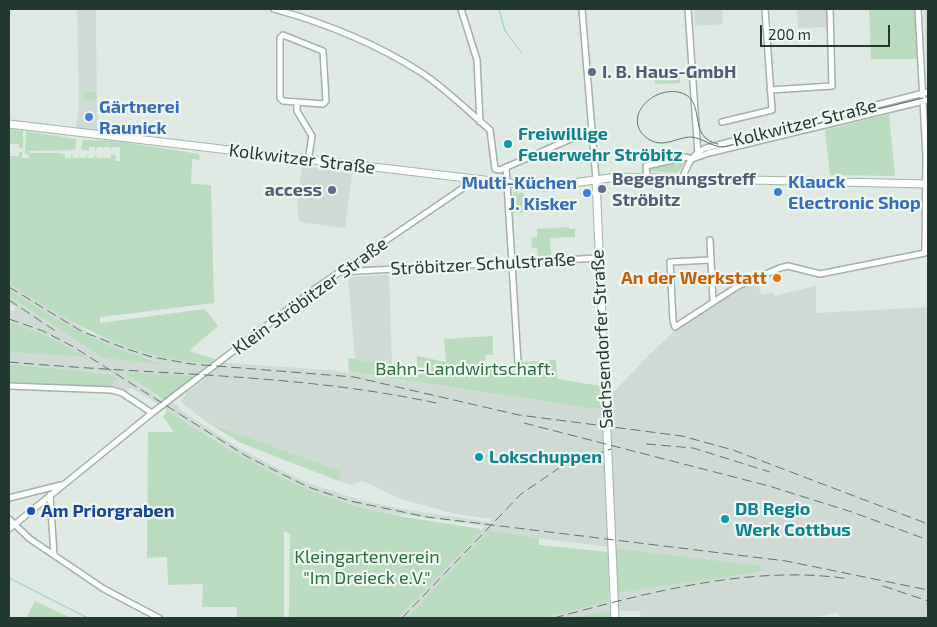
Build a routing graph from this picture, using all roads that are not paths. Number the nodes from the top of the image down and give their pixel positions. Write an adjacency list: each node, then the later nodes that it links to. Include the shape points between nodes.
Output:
1 (274, 9): 11 (street, via 362,41 423,74)
2 (461, 9): 11 (street, via 477,60)
3 (582, 9): 14 (street)
4 (688, 9): 15 (street)
5 (765, 9): 8 (street)
6 (830, 9): 8 (street, via 832,86)
7 (918, 9): 9 (street)
8 (770, 90): 12 (street, via 772,110)
9 (925, 96): 15 (street, Kolkwitzer Straße); 24 (street)
10 (297, 102): 10 (street, via 280,98 280,38 283,35 323,51 326,101 323,104); 17 (street, via 296,111 312,136)
11 (480, 122): 18 (street, via 490,130 494,166 500,170)
12 (722, 122)
13 (9, 124): 17 (main road, Kolkwitzer Straße)
14 (591, 130): 18 (street); 22 (street)
15 (698, 154): 16 (street, Kolkwitzer Straße)
16 (692, 159): 19 (street, Kolkwitzer Straße, via 686,157 646,166); 21 (street)
17 (308, 161): 20 (main road, Kolkwitzer Straße)
18 (506, 167): 23 (street)
19 (647, 177): 21 (main road, Kolkwitzer Straße); 22 (main road, Kolkwitzer Straße)
20 (466, 178): 23 (main road, Kolkwitzer Straße); 29 (street, Klein Ströbitzer Straße, via 463,188)
21 (682, 179): 24 (main road, Kolkwitzer Straße)
22 (596, 180): 23 (main road, Kolkwitzer Straße, via 543,187); 26 (main road, Sachsendorfer Straße)
23 (508, 183): 28 (street)
24 (927, 184): 30 (street, via 925,253 820,274 788,266)
25 (710, 240): 27 (street)
26 (598, 258): 28 (street, Ströbitzer Schulstraße); 41 (main road, Sachsendorfer Straße)
27 (711, 260): 30 (street); 30 (street, via 670,262 675,327)
28 (513, 262): 29 (street, Ströbitzer Schulstraße); 31 (street)
29 (339, 272): 33 (street, Klein Ströbitzer Straße)
30 (713, 300)
31 (518, 362)
32 (9, 386): 33 (street, via 112,390)
33 (152, 413): 34 (street, Klein Ströbitzer Straße)
34 (64, 484): 35 (street, Klein Ströbitzer Straße); 36 (street)
35 (50, 495): 38 (street, Klein Ströbitzer Straße); 39 (street)
36 (9, 498)
37 (9, 519): 38 (street)
38 (11, 527): 39 (street)
39 (54, 555): 40 (street, via 121,600)
40 (159, 618)
41 (615, 618)

